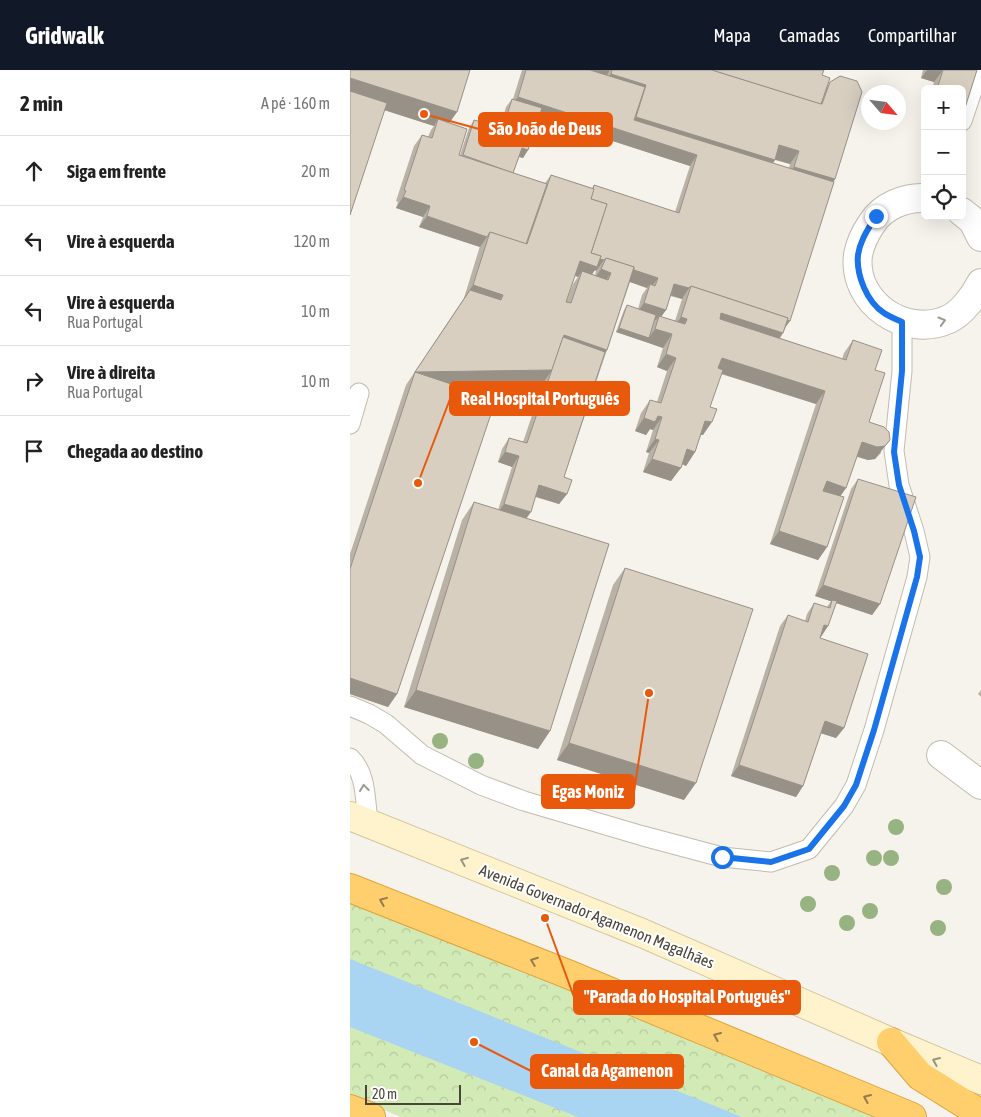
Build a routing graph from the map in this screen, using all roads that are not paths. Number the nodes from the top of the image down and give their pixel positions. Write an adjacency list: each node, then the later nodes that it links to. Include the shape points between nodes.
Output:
1 (979, 70): 2 (lane)
2 (966, 109)
3 (921, 198): 7 (street, via 894,204 876,216 858,255 860,276 868,296 883,312)
4 (966, 216): 5 (street)
5 (981, 237)
6 (981, 283): 7 (street, one-way to 6, via 926,326 950,319 973,298)
7 (902, 322): 10 (lane, via 902,371 894,452 899,485 920,557 917,577 856,785 844,806 809,849 771,862 722,857 580,818 481,785 422,755 386,724)
8 (359, 393): 9 (lane)
9 (350, 424)
10 (350, 706)
11 (940, 755): 13 (street)
12 (350, 758): 14 (lane, one-way to 12, via 363,780 356,763)
13 (981, 786)
14 (359, 819): 16 (main road, Avenida Governador Agamenon Magalhães, one-way to 14, via 642,933)
15 (350, 888): 19 (highway, one-way to 15)
16 (891, 1042): 17 (main road, Avenida Governador Agamenon Magalhães, one-way to 16); 18 (highway, via 920,1076)
17 (981, 1080)
18 (981, 1114)
19 (912, 1117)

